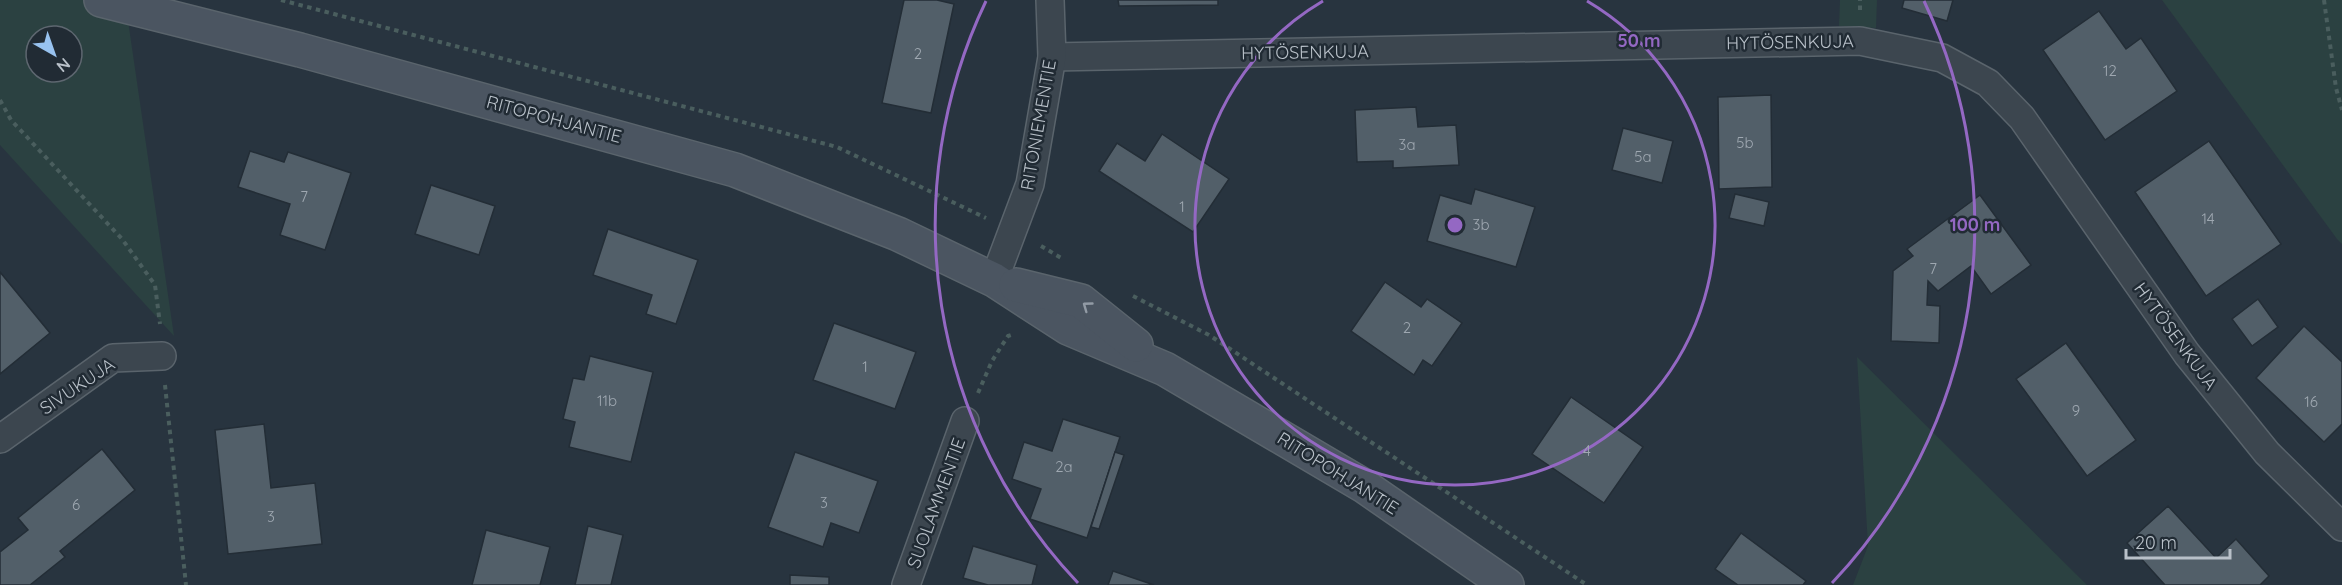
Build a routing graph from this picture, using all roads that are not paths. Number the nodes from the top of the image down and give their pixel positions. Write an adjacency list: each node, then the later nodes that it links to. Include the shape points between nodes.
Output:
1 (101, 0): 4 (main road, RITOPOHJANTIE, via 300,50 735,170 898,234)
2 (1050, 0): 3 (street, RITONIEMENTIE)
3 (1052, 57): 4 (street, RITONIEMENTIE, via 1030,184); 8 (street, HYTÖSENKUJA, via 1860,41 1942,58 1988,83 2022,118 2187,354 2267,453)
4 (994, 280): 10 (main road, RITOPOHJANTIE, via 1068,328 1165,369 1364,486)
5 (162, 356): 7 (street, SIVUKUJA, via 113,358)
6 (965, 421): 9 (street, SUOLAMMENTIE)
7 (0, 440)
8 (2342, 527)
9 (906, 585)
10 (1507, 585)

